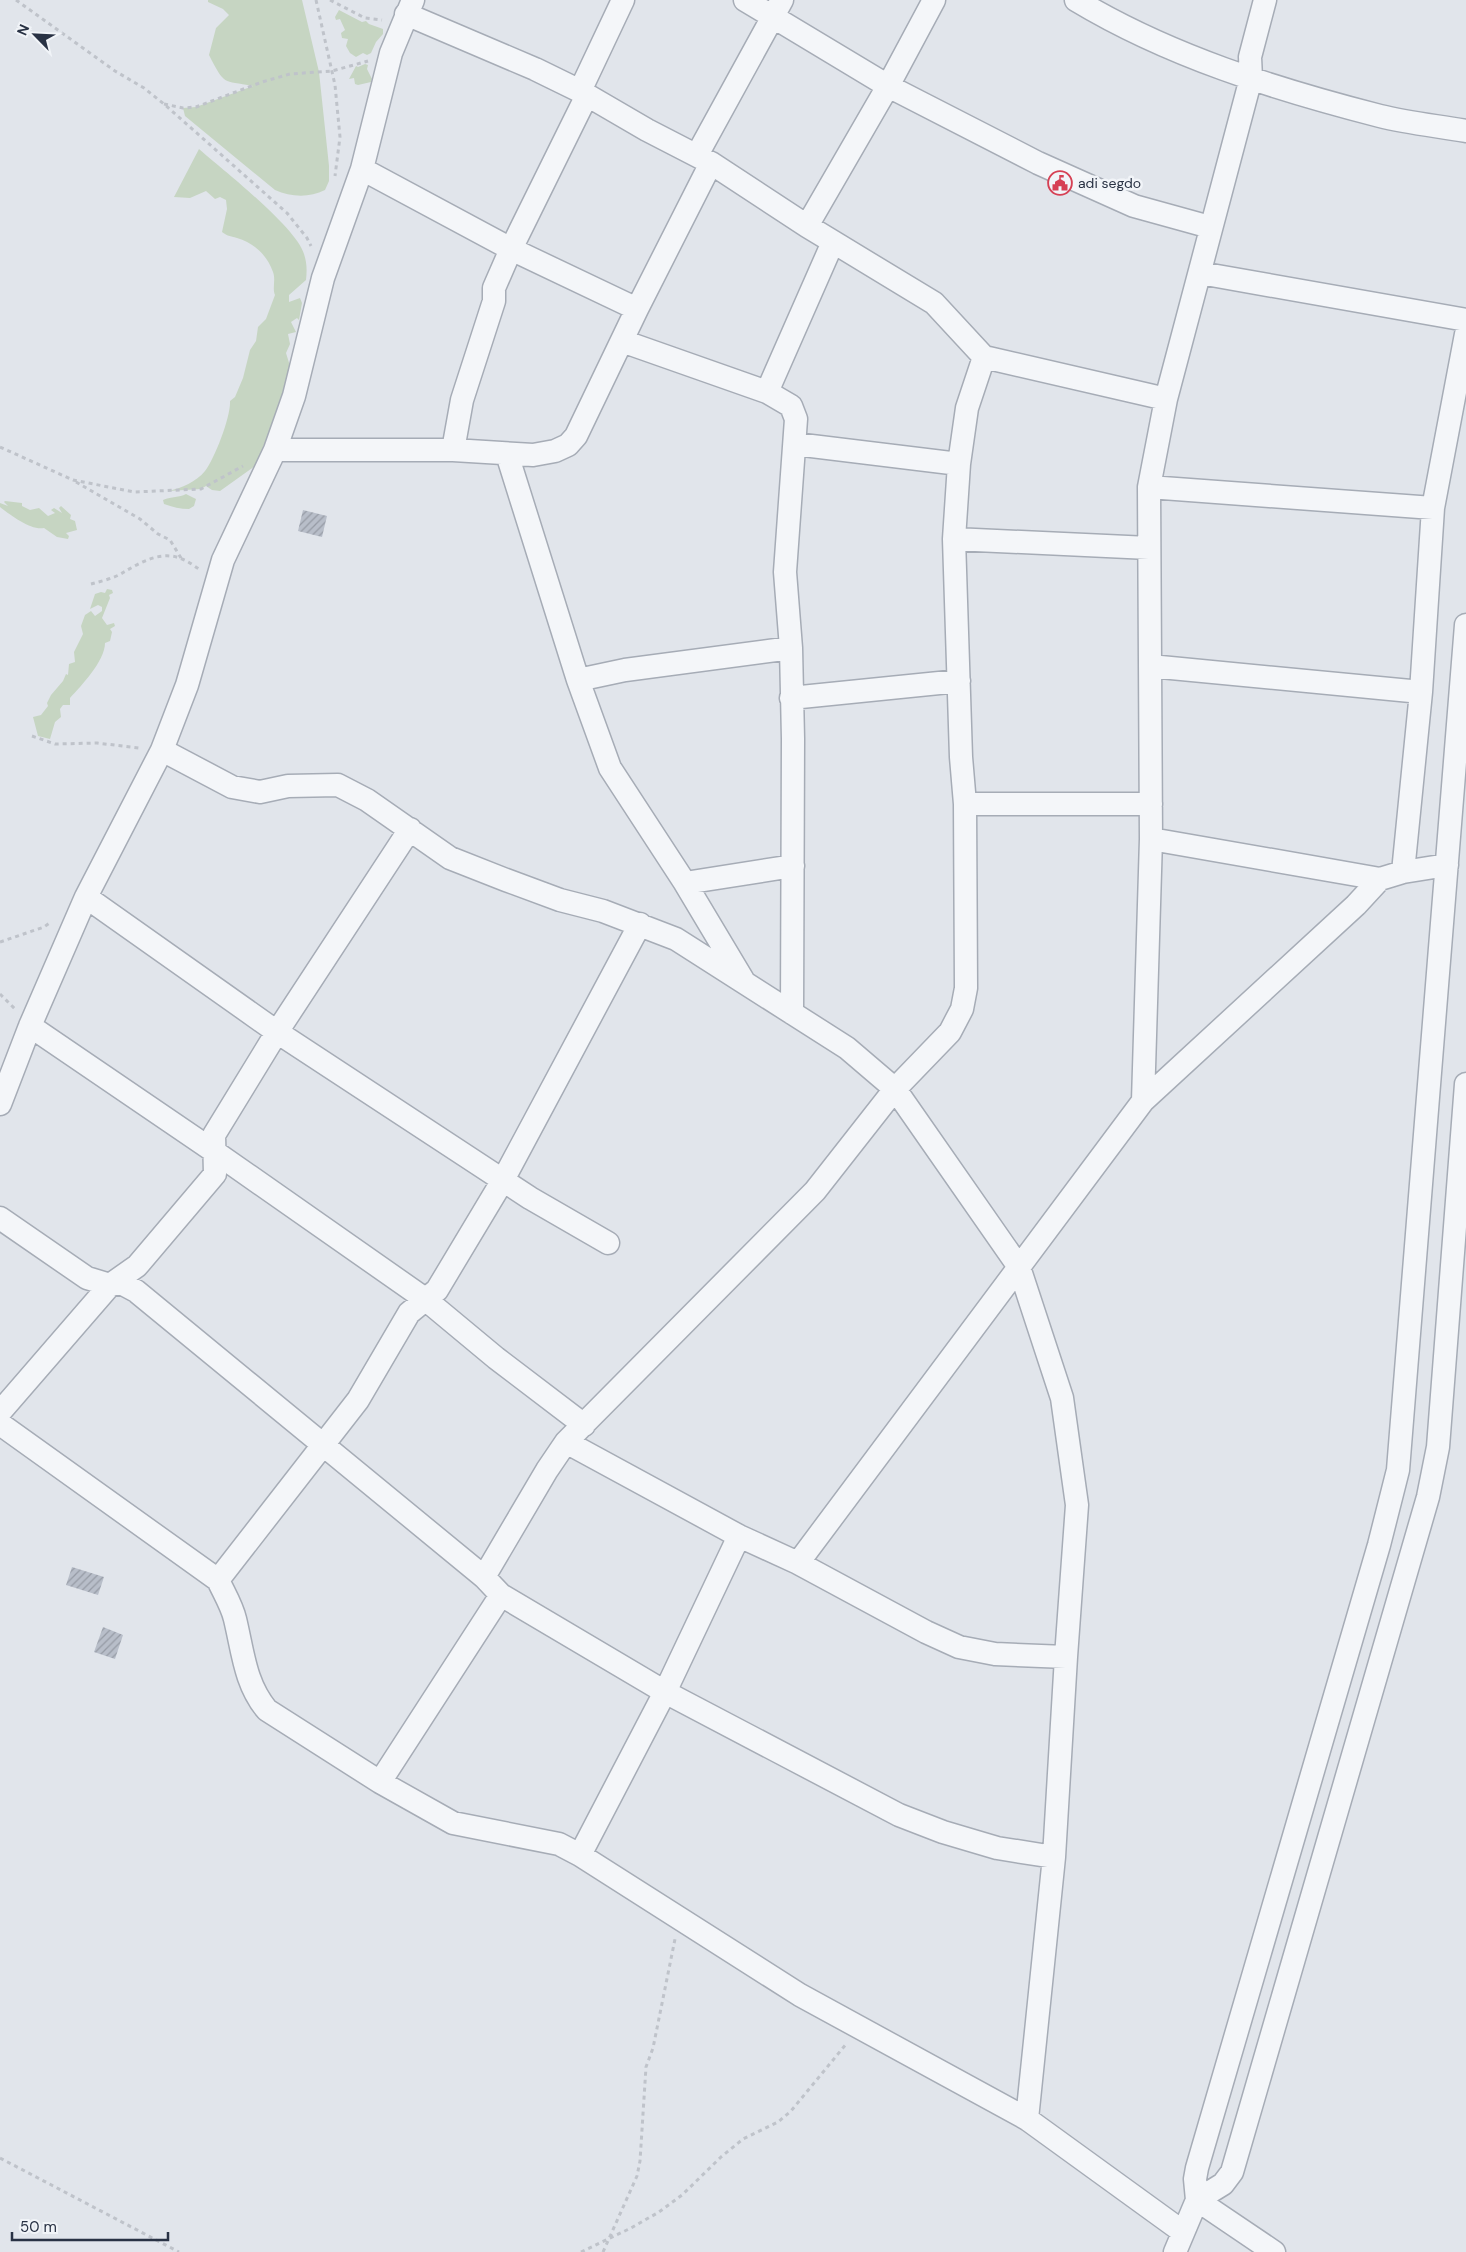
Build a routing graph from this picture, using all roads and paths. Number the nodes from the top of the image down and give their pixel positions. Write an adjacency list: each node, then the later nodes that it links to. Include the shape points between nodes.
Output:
1 (16, 0): 16 (path)
2 (316, 0): 12 (path)
3 (330, 0): 10 (path, via 365,18 378,20)
4 (623, 0): 15 (street)
5 (745, 0): 9 (street)
6 (934, 0): 14 (street)
7 (1076, 0): 13 (street, via 1110,20 1190,57)
8 (1266, 0): 13 (street, via 1250,57)
9 (777, 9): 14 (street); 18 (street)
10 (402, 11): 11 (street); 15 (street)
11 (391, 53): 12 (path); 19 (street)
12 (332, 71): 16 (path, via 290,74 196,107); 20 (path, via 340,137)
13 (1251, 78): 17 (street, via 1382,116); 22 (street)
14 (888, 86): 21 (street); 22 (street, via 1038,163 1134,206)
15 (583, 93): 18 (street); 25 (street)
16 (164, 104): 24 (path, via 287,213)
17 (1466, 131)
18 (704, 159): 21 (street); 27 (street)
19 (362, 169): 25 (street); 36 (street, via 323,278 294,396)
20 (334, 184)
21 (807, 226): 23 (street)
22 (1210, 227): 26 (street)
23 (833, 242): 31 (street, via 934,303); 32 (street)
24 (312, 247)
25 (511, 248): 27 (street); 37 (street, via 494,288 494,301 462,400)
26 (1200, 273): 28 (street); 33 (street)
27 (637, 309): 30 (street)
28 (1466, 320)
29 (1466, 334): 42 (street)
30 (622, 341): 32 (street); 38 (street, via 576,436 568,445 533,455)
31 (984, 356): 33 (street); 39 (street, via 967,408)
32 (767, 392): 34 (street, via 791,406 796,419)
33 (1166, 399): 41 (street)
34 (795, 444): 39 (street); 49 (street, via 785,572)
35 (0, 446): 40 (path)
36 (275, 450): 37 (street); 40 (path, via 201,489 134,492); 46 (street, via 223,560)
37 (453, 450): 38 (street)
38 (506, 454): 51 (street)
39 (959, 464): 43 (street)
40 (72, 480): 45 (path, via 140,518 170,540)
41 (1149, 487): 42 (street); 44 (street)
42 (1434, 508): 53 (street)
43 (954, 539): 44 (street); 52 (street)
44 (1150, 548): 50 (street)
45 (181, 558): 46 (path); 47 (path, via 145,560 123,573)
46 (217, 580): 56 (street, via 187,685)
47 (91, 584)
48 (1466, 625): 61 (street)
49 (791, 648): 51 (street, via 625,670); 54 (street)
50 (1150, 666): 53 (street); 58 (street)
51 (578, 680): 65 (street, via 610,768)
52 (959, 681): 54 (street); 57 (street)
53 (1421, 692): 63 (street)
54 (791, 698): 62 (street)
55 (32, 736): 56 (path, via 55,744 97,743)
56 (162, 750): 59 (street, via 232,787 260,792 288,786 338,785); 66 (street)
57 (966, 804): 58 (street); 75 (street, via 966,988 962,1009 950,1032)
58 (1151, 804): 60 (street)
59 (410, 829): 68 (street, via 450,858 560,900); 73 (street)
60 (1151, 839): 64 (street); 76 (street)
61 (1447, 865): 63 (street); 79 (street)
62 (793, 866): 65 (street); 71 (street)
63 (1403, 872): 64 (street)
64 (1380, 879): 76 (street, via 1356,905)
65 (685, 884): 70 (street)
66 (86, 897): 72 (street); 73 (street)
67 (58, 917): 69 (path, via 44,927)
68 (640, 924): 70 (street, via 676,939); 81 (street)
69 (0, 942)
70 (745, 983): 71 (street)
71 (792, 1013): 75 (street, via 847,1048)
72 (30, 1026): 77 (street); 78 (street)
73 (277, 1032): 78 (street, via 214,1134); 81 (street)
74 (1466, 1084): 80 (street)
75 (895, 1089): 84 (street); 89 (street, via 815,1191)
76 (1143, 1101): 84 (street)
77 (0, 1104)
78 (214, 1152): 85 (street, via 215,1174 137,1266); 86 (street)
79 (1422, 1164): 80 (street); 106 (street, via 1398,1470 1197,2168)
80 (1459, 1168): 106 (street, via 1438,1447 1428,1497 1232,2172 1223,2184)
81 (503, 1180): 83 (street); 86 (street, via 437,1290)
82 (0, 1218): 85 (street, via 87,1278)
83 (608, 1243)
84 (1019, 1267): 93 (street); 97 (street, via 1062,1398 1077,1505)
85 (110, 1285): 87 (street); 91 (street, via 121,1284 136,1291)
86 (424, 1299): 89 (street); 91 (street, via 409,1313 358,1400)
87 (0, 1412)
88 (0, 1424): 95 (street)
89 (584, 1425): 90 (street)
90 (566, 1442): 92 (street); 94 (street)
91 (324, 1445): 94 (street); 95 (street)
92 (739, 1536): 93 (street); 98 (street)
93 (798, 1563): 97 (street, via 959,1647 995,1654)
94 (484, 1577): 96 (street)
95 (218, 1580): 99 (street, via 235,1617 249,1683 256,1698 267,1710)
96 (502, 1595): 98 (street); 99 (street)
97 (1066, 1657): 101 (street)
98 (665, 1692): 100 (street); 101 (street, via 899,1815 997,1848)
99 (380, 1782): 100 (street, via 454,1823 559,1844)
100 (580, 1855): 102 (street)
101 (1054, 1857): 104 (street)
102 (680, 1918): 103 (street, via 800,1994); 107 (path, via 653,2048 646,2067 637,2176)
103 (861, 2028): 104 (street); 107 (path, via 784,2117 743,2139 659,2212)
104 (1027, 2119): 108 (street)
105 (0, 2158): 109 (path)
106 (1197, 2200): 108 (street); 112 (street)
107 (609, 2239): 110 (path); 111 (path)
108 (1179, 2242)
109 (179, 2252)
110 (581, 2252)
111 (603, 2252)
112 (1274, 2252)

